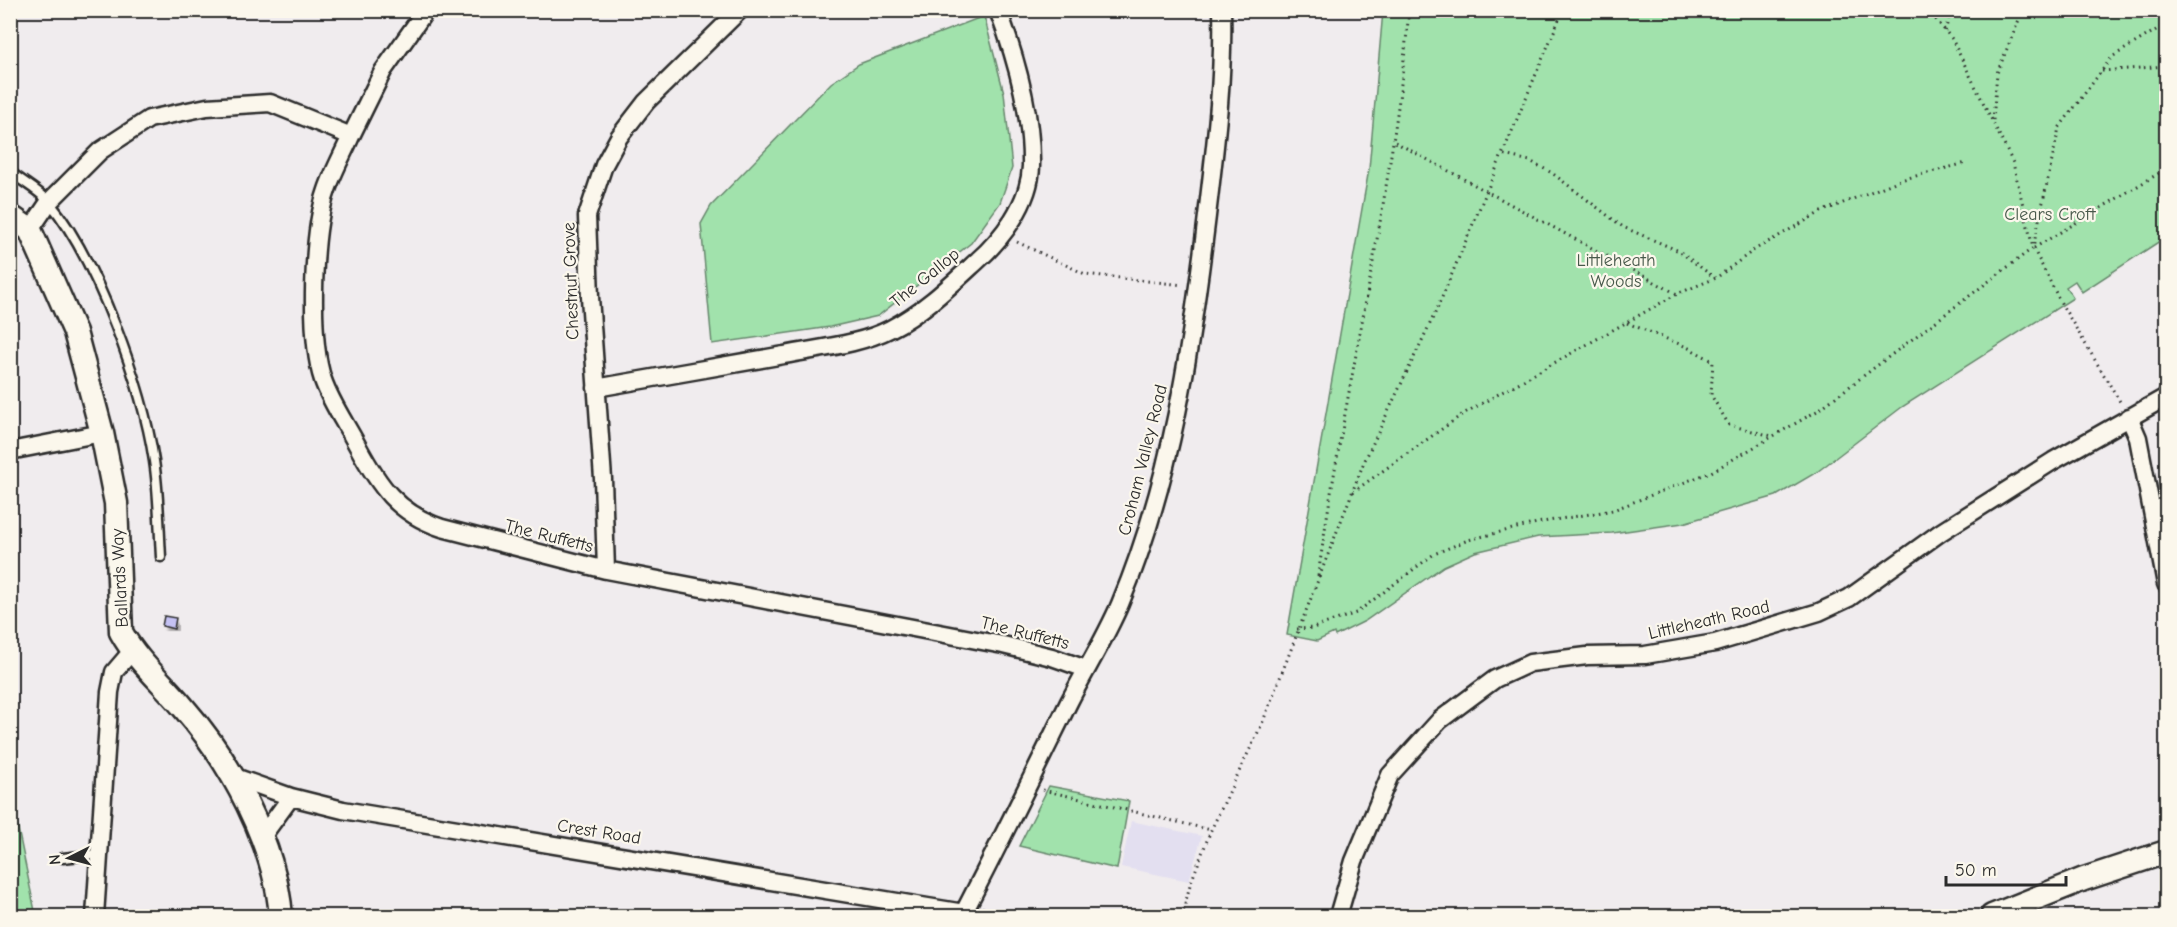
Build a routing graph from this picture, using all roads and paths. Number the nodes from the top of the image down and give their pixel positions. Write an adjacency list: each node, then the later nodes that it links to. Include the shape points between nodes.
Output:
1 (426, 10): 15 (street, The Ruffetts, via 383,71)
2 (740, 10): 31 (street, Chestnut Grove, via 646,102 620,137 594,190 587,216 587,238)
3 (998, 10): 25 (street, The Gallop, via 1027,116 1031,167 1027,190)
4 (1222, 10): 28 (street, Croham Valley Road, via 1218,124)
5 (1409, 10): 16 (path)
6 (1563, 10): 17 (path)
7 (1928, 10): 11 (path)
8 (1951, 10): 11 (path)
9 (2023, 10): 14 (path, via 1997,73)
10 (2166, 24): 13 (path, via 2112,57)
11 (1945, 31): 14 (path)
12 (2166, 66): 13 (path)
13 (2102, 71): 26 (path, via 2060,128)
14 (1993, 122): 26 (path, via 2013,162)
15 (351, 136): 22 (street, via 270,103 207,107 149,119 100,151); 39 (street, The Ruffetts, via 326,191 319,229 316,342 323,380 369,467 402,509 421,521)
16 (1395, 142): 21 (path); 40 (path, via 1332,472)
17 (1504, 155): 21 (path); 27 (path, via 1530,161 1552,173 1623,227 1679,251)
18 (1966, 163): 27 (path, via 1900,180 1821,212 1754,250)
19 (2166, 169): 26 (path)
20 (10, 172): 22 (lane)
21 (1489, 192): 29 (path); 37 (path)
22 (49, 202): 24 (street); 38 (lane, via 105,302 136,383 154,461)
23 (10, 216): 24 (street)
24 (30, 230): 34 (street, Ballards Way, via 75,332)
25 (1001, 236): 28 (path, via 1085,274); 31 (street, The Gallop, via 946,289 908,320 887,330 838,345)
26 (2033, 248): 33 (path); 35 (path, via 1817,411)
27 (1716, 278): 29 (path)
28 (1199, 287): 44 (street, Croham Valley Road, via 1181,394 1145,539 1119,606)
29 (1677, 294): 30 (path)
30 (1627, 323): 35 (path, via 1713,362 1711,395 1729,425); 37 (path, via 1463,414)
31 (596, 388): 39 (street, Chestnut Grove)
32 (2166, 397): 33 (street, Littleheath Road)
33 (2129, 417): 41 (street, via 2138,438); 59 (street, Littleheath Road, via 1941,532 1849,598 1819,612 1715,642 1645,655 1587,656 1530,663 1495,678 1440,720 1390,776 1354,861)
34 (102, 433): 36 (street); 43 (street, Ballards Way, via 116,503 121,632)
35 (1772, 436): 42 (path, via 1711,472 1612,510 1468,540 1434,554 1356,613 1313,628)
36 (10, 451)
37 (1352, 492): 40 (path)
38 (161, 557)
39 (606, 570): 44 (street, The Ruffetts, via 1003,645)
40 (1316, 583): 42 (path)
41 (2166, 584)
42 (1297, 629): 48 (path, via 1262,724)
43 (132, 651): 45 (street, Ballards Way, via 185,709); 51 (street, via 114,672 110,692)
44 (1086, 669): 46 (street, Croham Valley Road)
45 (232, 776): 47 (street, Crest Road); 49 (street, Ballards Way)
46 (1027, 786): 48 (path); 54 (street, Croham Valley Road)
47 (291, 797): 49 (street); 54 (street, Crest Road, via 343,810)
48 (1210, 830): 58 (path)
49 (261, 838): 56 (street, Ballards Way, via 279,887)
50 (2166, 852): 60 (street)
51 (98, 854): 52 (lane); 55 (street)
52 (63, 858)
53 (981, 908): 57 (path)
54 (963, 915)
55 (95, 916)
56 (281, 916)
57 (1021, 916)
58 (1182, 916)
59 (1338, 916)
60 (1992, 916)

